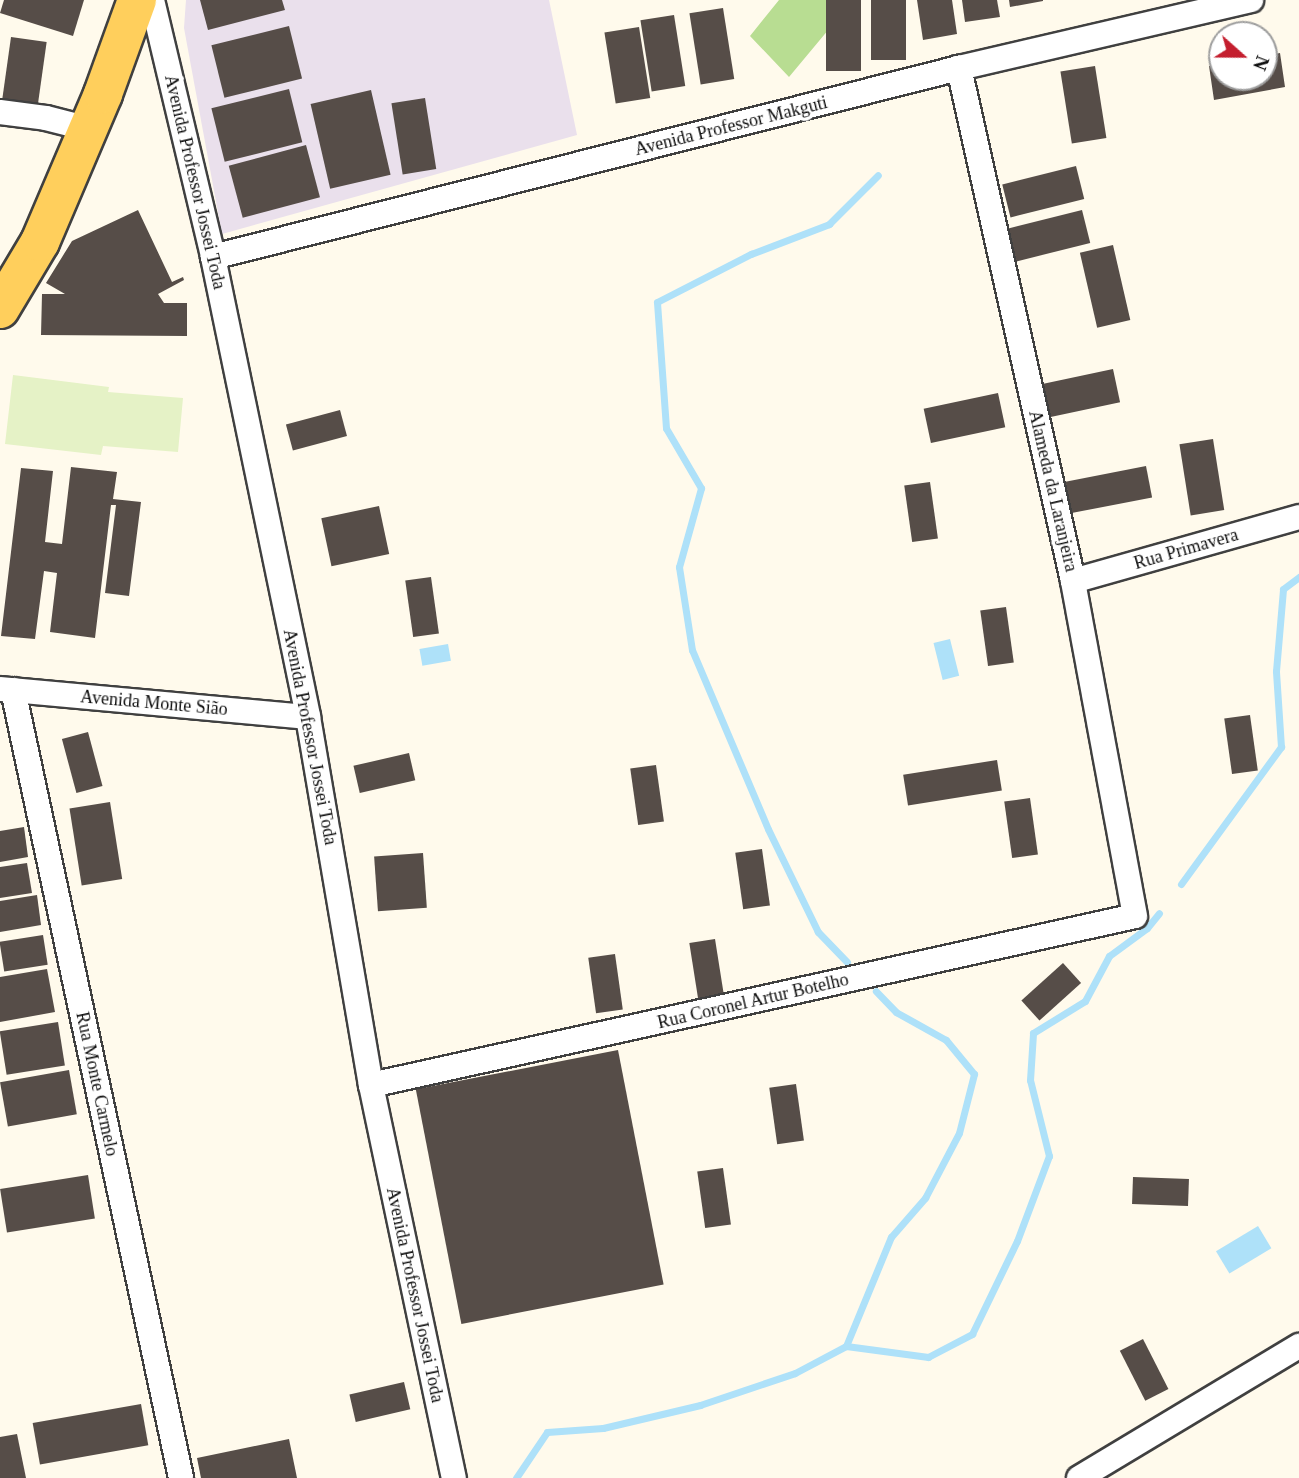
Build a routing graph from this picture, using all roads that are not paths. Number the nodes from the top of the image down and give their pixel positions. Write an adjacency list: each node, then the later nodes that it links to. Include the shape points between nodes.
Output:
1 (137, 0): 6 (main road)
2 (152, 0): 7 (street, Avenida Professor Jossei Toda)
3 (1251, 0): 4 (street, Avenida Professor Makguti)
4 (959, 68): 7 (street, Avenida Professor Makguti); 10 (street, Alameda da Laranjeira)
5 (0, 112): 6 (street)
6 (89, 129): 8 (main road, via 40,242)
7 (213, 257): 12 (street, Avenida Professor Jossei Toda)
8 (0, 309)
9 (1299, 517): 10 (street, Rua Primavera)
10 (1073, 581): 13 (street, Alameda da Laranjeira)
11 (7, 689): 12 (street, Avenida Monte Sião); 16 (street, Rua Monte Carmelo)
12 (308, 717): 14 (street, Avenida Professor Jossei Toda)
13 (1135, 916): 14 (street, Rua Coronel Artur Botelho)
14 (372, 1086): 17 (street, Avenida Professor Jossei Toda)
15 (1299, 1346): 18 (street)
16 (181, 1478)
17 (454, 1478)
18 (1079, 1478)

